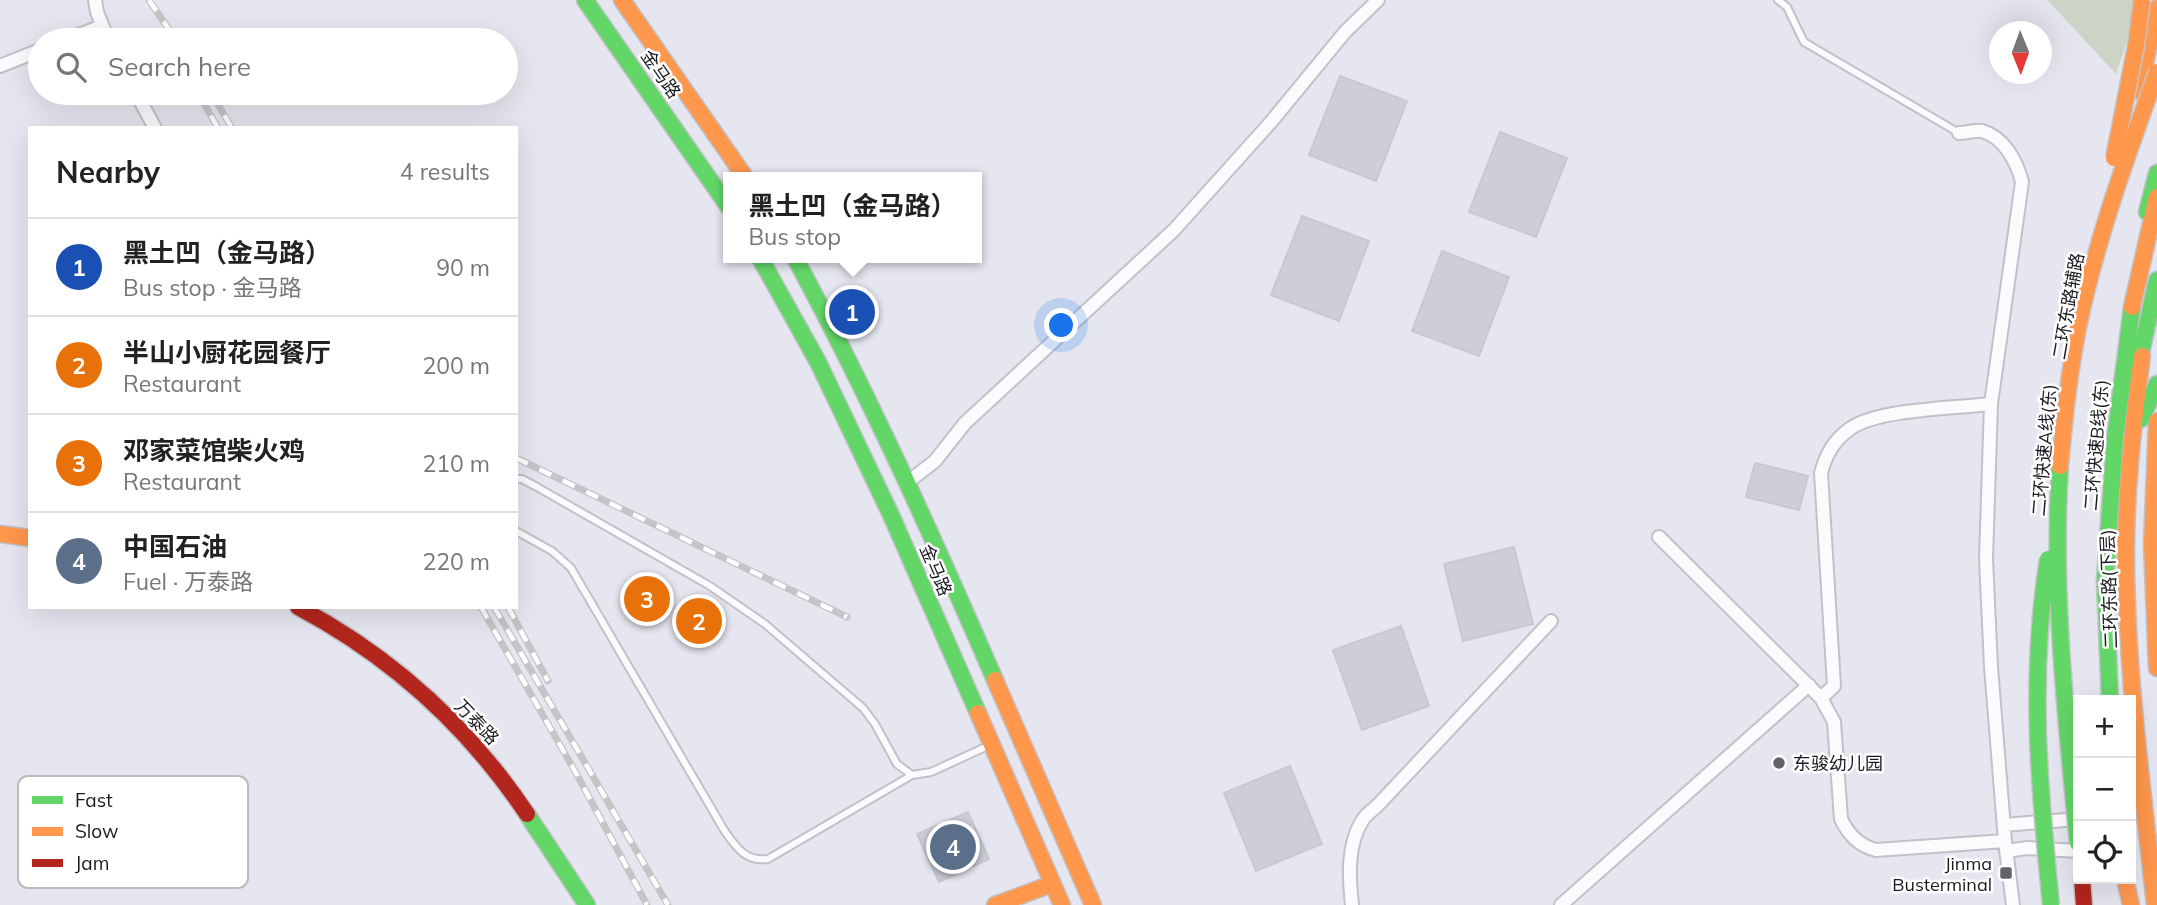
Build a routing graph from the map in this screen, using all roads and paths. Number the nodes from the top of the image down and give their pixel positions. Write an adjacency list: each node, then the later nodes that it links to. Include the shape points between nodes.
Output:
1 (95, 0): 8 (street)
2 (585, 0): 19 (main road, 金马路)
3 (622, 0): 16 (main road, 金马路)
4 (1378, 0): 30 (street, via 1174,230 965,423 935,461)
5 (1778, 0): 15 (lane, via 1787,7 1804,42)
6 (2142, 0): 20 (main road, bridge)
7 (2157, 8): 12 (main road)
8 (102, 26): 9 (street)
9 (97, 28)
10 (28, 55): 11 (street)
11 (0, 66)
12 (2151, 72): 20 (main road, 二环快速A线(东), bridge); 48 (main road, 二环东路辅路, via 2122,147 2092,275 2066,447 2064,649)
13 (142, 105): 14 (street)
14 (154, 126)
15 (1959, 133): 26 (street, via 1982,131 2003,144 2017,163 2022,182)
16 (742, 172)
17 (2157, 173): 44 (main road, 二环东路(下层), via 2120,346 2104,488 2103,566)
18 (2157, 197): 31 (main road, 二环快速B线(东), via 2128,328)
19 (723, 199)
20 (2100, 237): 34 (main road, 二环快速A线(东), bridge, via 2071,367)
21 (763, 263): 47 (main road, 金马路, via 818,362 891,515)
22 (798, 263): 30 (main road, 金马路, via 844,347)
23 (2157, 274): 28 (main road, 二环东路(下层))
24 (2157, 280): 31 (main road)
25 (2157, 384): 28 (main road, via 2138,426)
26 (1991, 404): 46 (street, via 1874,418 1852,427 1825,457 1821,473 1834,685); 52 (street, via 1986,559)
27 (2157, 421): 42 (main road, via 2151,579)
28 (2130, 461): 69 (main road, 二环东路(下层), via 2128,614)
29 (518, 479): 49 (lane, via 710,586 765,624 863,708 897,764)
30 (908, 482): 62 (main road, 金马路)
31 (2111, 502): 45 (main road, 二环快速B线(东), via 2105,581)
32 (0, 522): 33 (main road)
33 (28, 526)
34 (2057, 529): 51 (main road, 二环快速A线(东), bridge, via 2062,673); 66 (main road, bridge, via 2038,624 2038,780)
35 (518, 532): 49 (lane, via 571,568 723,830 749,858 768,859)
36 (0, 534): 38 (main road)
37 (1659, 537): 43 (street)
38 (28, 538)
39 (302, 609): 58 (main road, 万泰路, via 365,646 461,730 494,768)
40 (327, 609): 59 (main road, 万泰路, via 372,636 470,722 503,761)
41 (1551, 621): 63 (street, via 1363,819 1350,860)
42 (2157, 668)
43 (1809, 685): 46 (street); 64 (street)
44 (2111, 695)
45 (2111, 695)
46 (1821, 698): 53 (street, via 1834,722 1840,819 1867,848)
47 (991, 745): 49 (lane, via 931,772); 57 (main road, 金马路)
48 (2074, 758)
49 (912, 775)
50 (2073, 819): 52 (street)
51 (2076, 821)
52 (2004, 825): 53 (street)
53 (2005, 846): 54 (street); 65 (street)
54 (2073, 851)
55 (2085, 884): 67 (main road)
56 (2127, 884): 68 (main road)
57 (1058, 896): 60 (main road); 61 (main road)
58 (587, 905)
59 (601, 905)
60 (995, 905)
61 (1042, 905)
62 (1093, 905)
63 (1352, 905)
64 (1561, 905)
65 (2013, 905)
66 (2051, 905)
67 (2087, 905)
68 (2130, 905)
69 (2155, 905)

